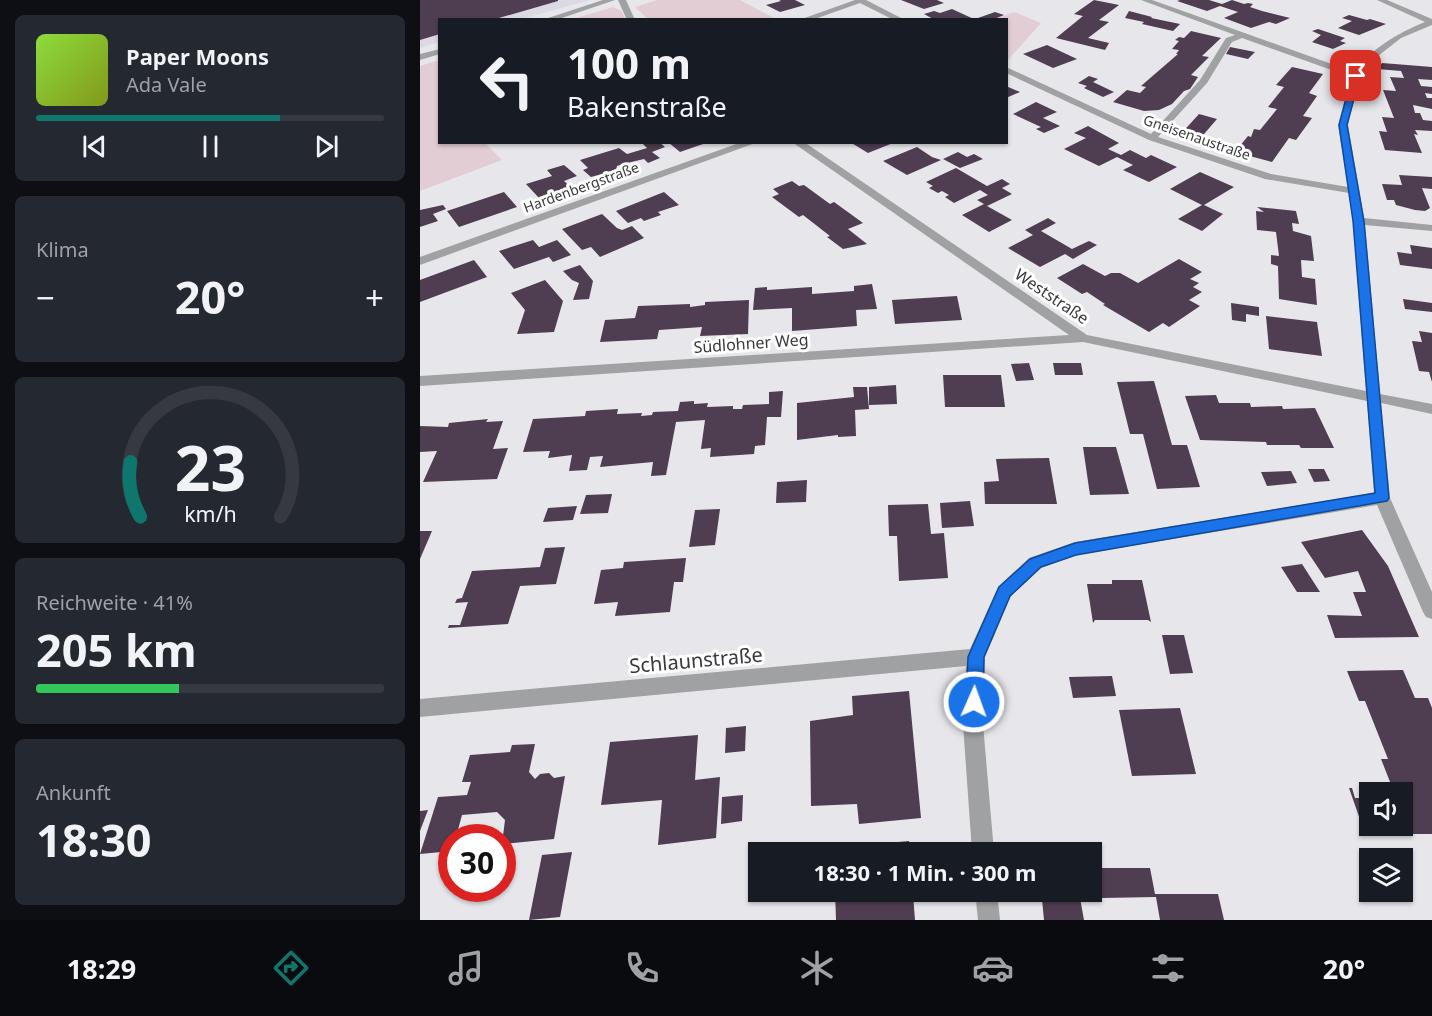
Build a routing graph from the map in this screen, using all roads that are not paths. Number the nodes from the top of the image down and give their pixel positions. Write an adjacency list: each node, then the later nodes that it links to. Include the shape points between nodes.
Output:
1 (611, 0): 6 (street)
2 (622, 0): 7 (street)
3 (861, 0): 8 (street); 9 (street)
4 (1145, 0): 11 (street)
5 (1381, 0): 10 (street)
6 (552, 18)
7 (630, 18)
8 (809, 18)
9 (897, 18)
10 (1432, 22): 15 (street, via 1398,36 1370,58)
11 (1242, 35): 15 (street); 16 (street, via 1229,40 1204,81)
12 (438, 52): 13 (street)
13 (420, 57)
14 (1008, 70): 16 (street, Gneisenaustraße)
15 (1356, 76): 19 (street, via 1343,125)
16 (1152, 138): 19 (street, Gneisenaustraße, via 1269,177)
17 (747, 144): 22 (street, Hardenbergstraße)
18 (800, 144): 23 (street, Weststraße)
19 (1355, 191): 20 (street)
20 (1359, 221): 21 (street); 25 (street)
21 (1432, 228)
22 (420, 261)
23 (1083, 338): 24 (street, Südlohner Weg); 25 (street, Weststraße)
24 (420, 381)
25 (1373, 397): 26 (street, Weststraße); 27 (street)
26 (1432, 409)
27 (1382, 498): 28 (street); 29 (street, via 1075,549 1035,563 1004,592)
28 (1432, 612)
29 (976, 657): 30 (street, Schlaunstraße); 31 (street, via 973,724)
30 (420, 708)
31 (982, 842)
32 (987, 902): 33 (street)
33 (989, 920)

